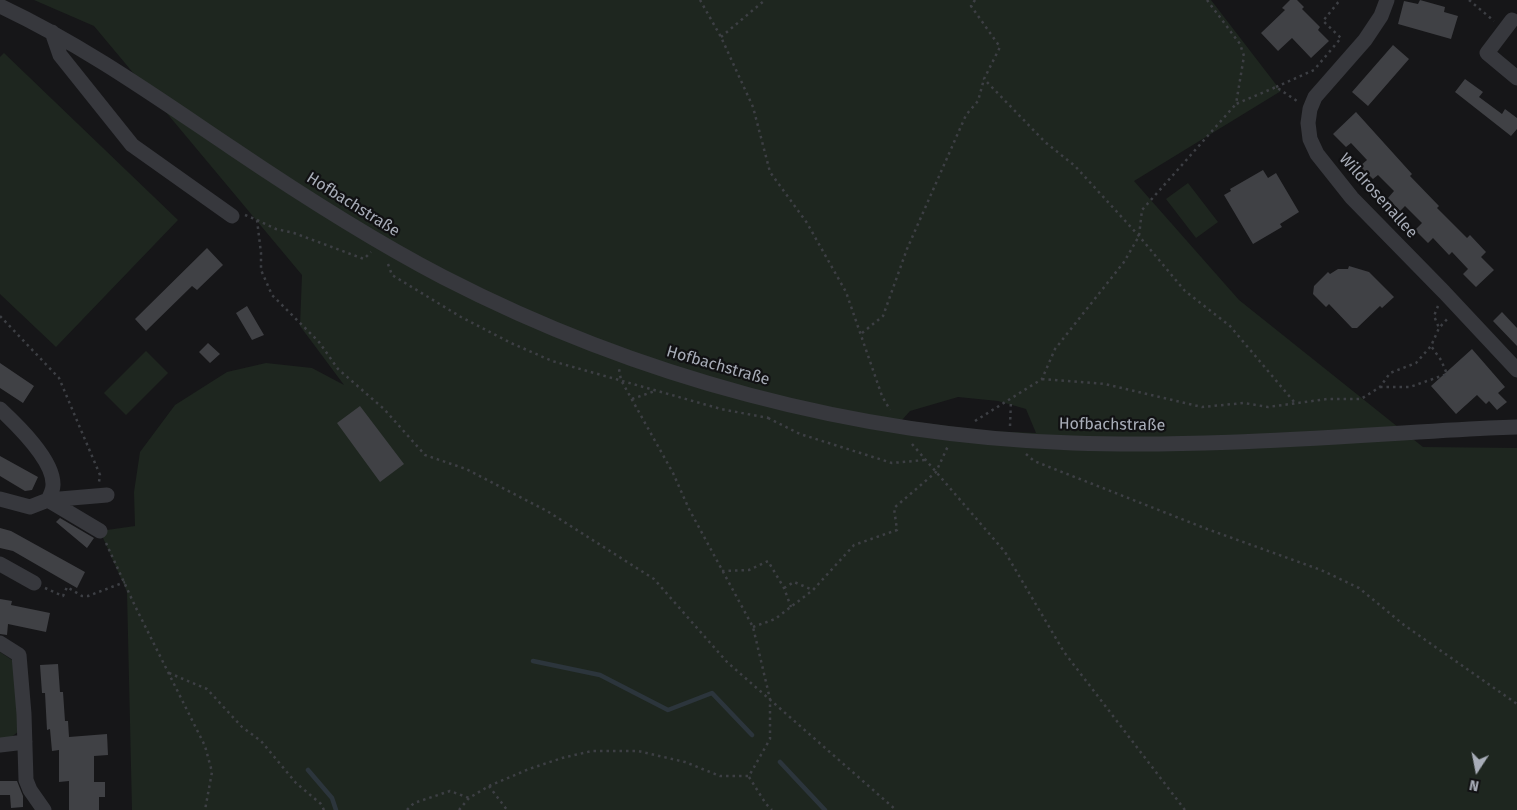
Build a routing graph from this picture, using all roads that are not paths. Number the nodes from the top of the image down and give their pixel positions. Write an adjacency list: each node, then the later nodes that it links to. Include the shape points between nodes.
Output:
1 (1387, 0): 7 (street, Wildrosenallee, via 1381,16 1364,40 1315,97 1308,124 1310,139 1317,154 1352,198)
2 (0, 6): 4 (street, Hofbachstraße)
3 (1508, 25): 5 (street, via 1487,53)
4 (52, 32): 6 (street, via 60,56 132,145); 9 (street, Hofbachstraße, via 154,94 339,218 442,277 505,308 616,353 776,402 898,426 1070,443 1135,445 1253,441)
5 (1517, 78)
6 (236, 215)
7 (1517, 370)
8 (0, 409): 12 (street, via 20,428 51,470 53,486)
9 (1517, 427)
10 (101, 496): 12 (street)
11 (0, 499): 12 (street, via 30,507)
12 (48, 500): 13 (street)
13 (100, 531)
14 (0, 564): 15 (street)
15 (34, 583)
16 (0, 643): 17 (street, via 19,655)
17 (25, 742): 18 (street); 19 (street, via 26,780)
18 (0, 745)
19 (44, 810)

